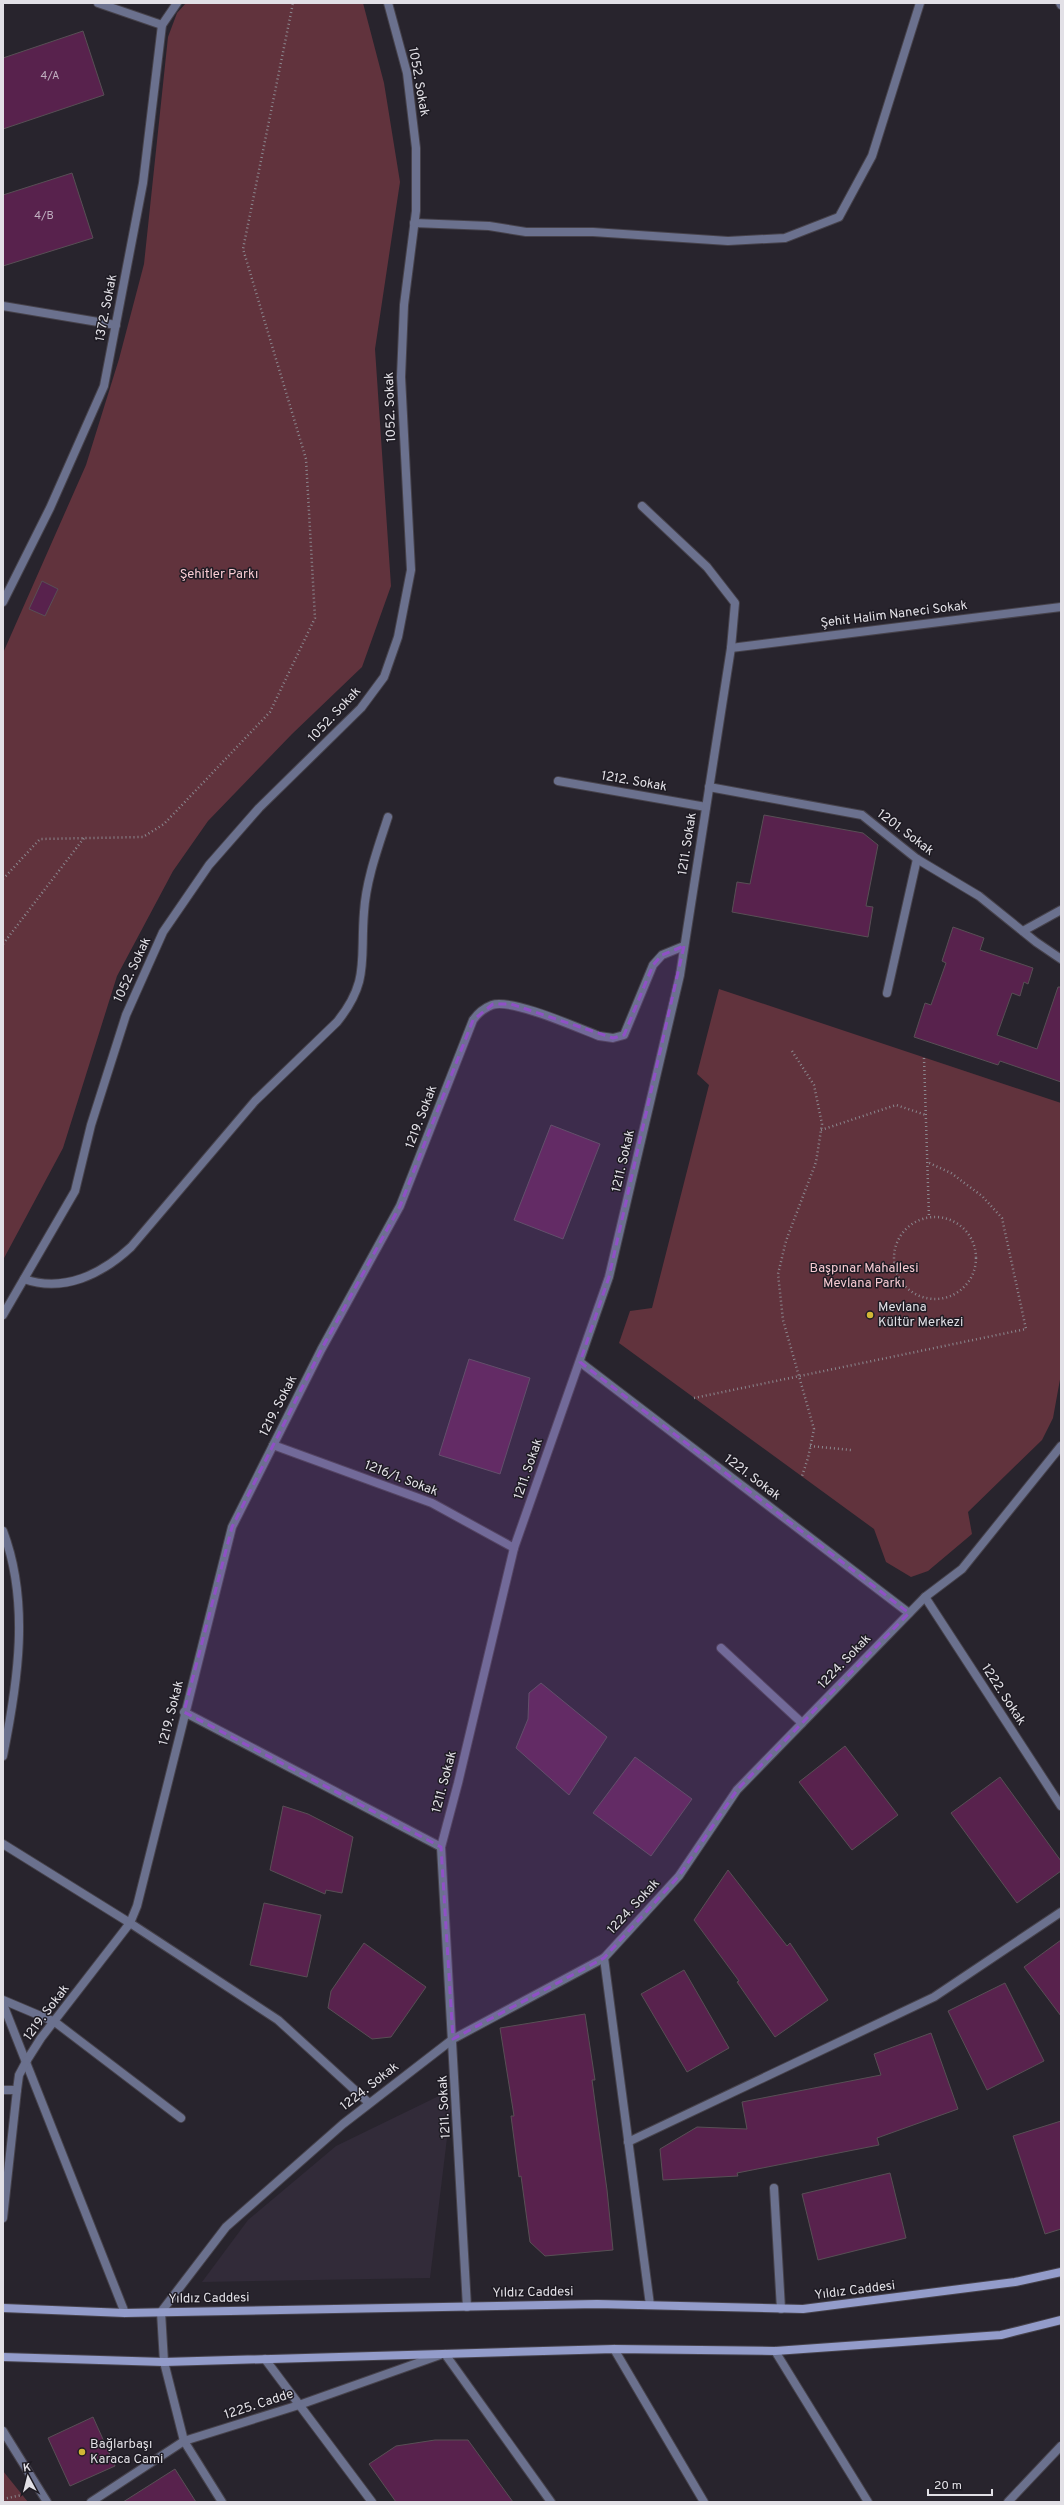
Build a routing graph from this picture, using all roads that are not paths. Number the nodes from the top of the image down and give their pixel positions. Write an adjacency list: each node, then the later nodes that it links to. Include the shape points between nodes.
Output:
1 (98, 3): 5 (street)
2 (177, 3): 5 (street, 1372. Sokak)
3 (388, 3): 6 (street, 1052. Sokak, via 407,73 416,148)
4 (920, 3): 6 (street, via 872,156 839,217 786,238 728,241 593,232 526,232 489,226)
5 (162, 25): 8 (street, 1372. Sokak, via 143,183)
6 (414, 222): 23 (street, 1052. Sokak, via 404,305 401,377 410,570 398,637 384,677 362,708 259,808 209,865 164,932 126,1015 91,1125 75,1191)
7 (3, 306): 8 (street)
8 (116, 325): 10 (street, 1372. Sokak, via 104,386 50,508)
9 (642, 506): 12 (street, 1211. Sokak, via 707,567 735,604)
10 (3, 602)
11 (1061, 607): 12 (street, Şehit Halim Naneci Sokak)
12 (731, 648): 14 (street, 1211. Sokak)
13 (558, 781): 15 (street, 1212. Sokak)
14 (709, 787): 15 (street, 1211. Sokak); 17 (street, 1201. Sokak, via 862,815)
15 (706, 807): 20 (street, 1211. Sokak)
16 (388, 818): 23 (street, via 373,863 364,912 362,976 356,993 344,1013 255,1101 120,1257 94,1274 63,1283 42,1284)
17 (917, 859): 19 (street, 1201. Sokak, via 980,896); 22 (street)
18 (1061, 910): 19 (street)
19 (1023, 931): 21 (street, 1201. Sokak)
20 (684, 946): 25 (street, 1211. Sokak, via 680,974 610,1277); 26 (street, 1219. Sokak, via 662,955 653,965 624,1035 613,1038 599,1036 510,1004 493,1004 473,1020 400,1206 320,1350)
21 (1061, 959)
22 (887, 993)
23 (24, 1279): 24 (street, 1052. Sokak)
24 (3, 1315)
25 (580, 1362): 29 (street, 1211. Sokak); 31 (street, 1221. Sokak)
26 (273, 1445): 29 (street, 1216/1. Sokak, via 432,1503); 33 (street, 1219. Sokak, via 232,1527)
27 (1061, 1446): 30 (street, 1224. Sokak, via 962,1569)
28 (3, 1531): 35 (street, via 15,1570 19,1617 15,1680)
29 (514, 1548): 38 (street, 1211. Sokak)
30 (925, 1596): 31 (street, 1224. Sokak); 36 (street, 1222. Sokak)
31 (910, 1613): 34 (street, 1224. Sokak)
32 (721, 1648): 34 (street)
33 (184, 1712): 38 (street); 40 (street, 1219. Sokak, via 137,1906)
34 (802, 1723): 41 (street, 1224. Sokak, via 737,1790 679,1876)
35 (3, 1756)
36 (1061, 1806)
37 (3, 1844): 40 (street)
38 (441, 1847): 45 (street, 1211. Sokak)
39 (1061, 1912): 51 (street, via 934,1996)
40 (130, 1923): 44 (street, 1219. Sokak); 49 (street, via 278,2020)
41 (604, 1958): 45 (street, 1224. Sokak); 51 (street)
42 (3, 2000): 44 (street)
43 (3, 2004): 46 (street)
44 (55, 2022): 46 (street, 1219. Sokak); 50 (street)
45 (453, 2039): 49 (street, 1224. Sokak); 56 (street, 1211. Sokak)
46 (27, 2060): 48 (street, 1219. Sokak, via 19,2075); 60 (street)
47 (3, 2090): 48 (street)
48 (16, 2090): 53 (street, 1219. Sokak)
49 (369, 2103): 59 (street, 1224. Sokak, via 226,2227)
50 (181, 2118)
51 (628, 2142): 55 (street)
52 (774, 2188): 58 (street)
53 (3, 2218)
54 (1061, 2272): 58 (main road, Yıldız Caddesi, via 1015,2282 875,2301)
55 (650, 2305): 56 (main road, Yıldız Caddesi); 58 (main road, Yıldız Caddesi)
56 (467, 2307): 59 (main road, Yıldız Caddesi)
57 (3, 2308): 60 (main road, Yıldız Caddesi)
58 (782, 2309)
59 (161, 2312): 60 (main road, Yıldız Caddesi); 67 (street)
60 (125, 2313)
61 (1061, 2320): 63 (main road, via 1001,2335)
62 (614, 2349): 63 (main road); 64 (main road); 77 (street)
63 (774, 2351): 78 (street)
64 (445, 2354): 66 (main road); 68 (street, 1225. Cadde); 76 (street)
65 (3, 2357): 67 (main road)
66 (265, 2359): 67 (main road); 68 (street)
67 (164, 2362): 70 (street)
68 (299, 2405): 70 (street, 1225. Cadde); 75 (street)
69 (3, 2431): 72 (street)
70 (184, 2441): 73 (street, 1225. Cadde); 74 (street)
71 (1061, 2446): 79 (street)
72 (47, 2502)
73 (91, 2502)
74 (222, 2502)
75 (372, 2502)
76 (551, 2502)
77 (704, 2502)
78 (868, 2502)
79 (1008, 2502)

